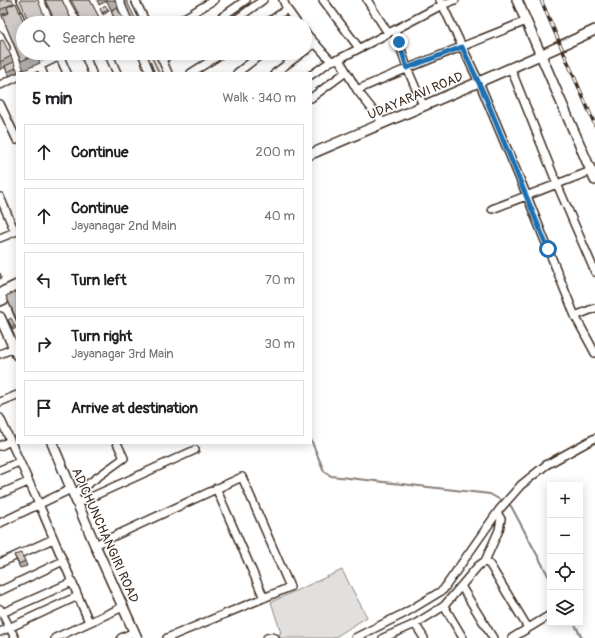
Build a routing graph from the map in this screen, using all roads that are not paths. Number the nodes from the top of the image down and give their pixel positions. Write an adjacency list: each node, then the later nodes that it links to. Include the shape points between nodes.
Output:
1 (12, 0): 14 (street)
2 (119, 0): 15 (street)
3 (135, 0): 16 (street)
4 (214, 0): 17 (street)
5 (246, 0): 18 (street)
6 (263, 0): 19 (street)
7 (282, 0): 13 (street)
8 (323, 0): 30 (street)
9 (367, 0): 24 (street)
10 (455, 0): 12 (street)
11 (517, 0): 22 (street)
12 (441, 2): 24 (street); 29 (street)
13 (287, 9): 20 (street); 21 (street)
14 (19, 16)
15 (126, 16)
16 (143, 16)
17 (188, 16)
18 (223, 16)
19 (240, 16)
20 (277, 16)
21 (292, 16)
22 (526, 21): 29 (street); 32 (street)
23 (595, 30): 32 (street, UDAYARAVI ROAD)
24 (392, 31): 30 (street); 46 (street)
25 (0, 36): 31 (street)
26 (312, 40): 27 (street)
27 (315, 44): 28 (street); 44 (street)
28 (312, 46)
29 (462, 47): 46 (street); 61 (street)
30 (359, 48): 33 (street)
31 (8, 54)
32 (542, 55): 47 (street, UDAYARAVI ROAD); 70 (street)
33 (339, 59): 44 (street); 58 (street)
34 (38, 60): 45 (street)
35 (50, 60): 45 (street)
36 (63, 60): 50 (street)
37 (87, 60): 51 (street)
38 (111, 60): 52 (street)
39 (145, 60): 53 (street)
40 (163, 60): 54 (street)
41 (211, 60): 55 (street)
42 (254, 60): 56 (street)
43 (293, 60): 57 (street)
44 (331, 61): 59 (street)
45 (40, 65): 48 (street); 49 (street)
46 (407, 68): 63 (street); 66 (street)
47 (511, 69): 61 (street, UDAYARAVI ROAD); 71 (street)
48 (27, 72)
49 (43, 72)
50 (67, 72)
51 (92, 72)
52 (117, 72)
53 (150, 72)
54 (168, 72)
55 (193, 72)
56 (238, 72)
57 (276, 72)
58 (346, 72): 63 (street); 64 (street)
59 (312, 74)
60 (16, 77): 62 (street)
61 (478, 82): 66 (street, UDAYARAVI ROAD); 72 (street)
62 (0, 85)
63 (357, 90): 67 (street)
64 (312, 97)
65 (0, 104): 68 (street)
66 (423, 105): 67 (street, UDAYARAVI ROAD)
67 (383, 123): 69 (street, UDAYARAVI ROAD)
68 (16, 138)
69 (312, 154)
70 (593, 175): 71 (street)
71 (557, 184): 72 (street); 77 (street)
72 (527, 196): 74 (street); 83 (street)
73 (0, 197): 75 (street)
74 (492, 209)
75 (16, 231): 76 (street)
76 (0, 238)
77 (595, 272)
78 (16, 285): 79 (street)
79 (0, 293)
80 (16, 293): 81 (street)
81 (0, 301)
82 (595, 308): 83 (street)
83 (575, 316): 86 (street)
84 (0, 317): 85 (street)
85 (16, 352): 87 (street)
86 (595, 353)
87 (0, 354)
88 (16, 395): 89 (street)
89 (0, 402)
90 (0, 420): 92 (street)
91 (595, 438): 105 (street, via 546,465 521,484)
92 (10, 441): 95 (street); 97 (street)
93 (52, 444): 101 (street, ADICHUNCHANGIRI ROAD)
94 (117, 444): 101 (street, via 124,458)
95 (0, 446)
96 (195, 450): 103 (street)
97 (20, 462): 98 (street); 99 (street)
98 (0, 470)
99 (28, 482): 102 (street); 104 (street)
100 (216, 488): 108 (street); 116 (street); 116 (street, via 242,476 290,587)
101 (72, 492): 103 (street, ADICHUNCHANGIRI ROAD); 104 (street)
102 (0, 494)
103 (78, 503): 108 (street, ADICHUNCHANGIRI ROAD)
104 (39, 504): 106 (street); 107 (street)
105 (498, 511): 109 (street, via 501,519 499,530); 134 (street, via 443,590)
106 (0, 523)
107 (53, 539): 110 (street); 111 (street)
108 (95, 545): 118 (street, ADICHUNCHANGIRI ROAD)
109 (485, 561): 113 (street); 124 (street, via 490,565)
110 (63, 562): 112 (street); 114 (street)
111 (0, 563)
112 (72, 582): 115 (street); 119 (street)
113 (461, 586): 117 (street); 137 (street)
114 (0, 591)
115 (78, 596): 121 (street); 123 (street)
116 (264, 598): 131 (street)
117 (444, 606): 122 (street); 136 (street)
118 (123, 607): 121 (street); 126 (street, ADICHUNCHANGIRI ROAD)
119 (1, 611): 123 (street)
120 (547, 617): 124 (street)
121 (90, 622): 129 (street)
122 (415, 624): 127 (street); 135 (street)
123 (10, 627): 125 (street); 128 (street)
124 (528, 628): 138 (street)
125 (0, 632)
126 (135, 635): 130 (street)
127 (386, 637)
128 (15, 638)
129 (55, 638)
130 (121, 638)
131 (167, 638)
132 (267, 638): 133 (street)
133 (275, 638)
134 (355, 638)
135 (424, 638)
136 (463, 638)
137 (493, 638)
138 (512, 638)

